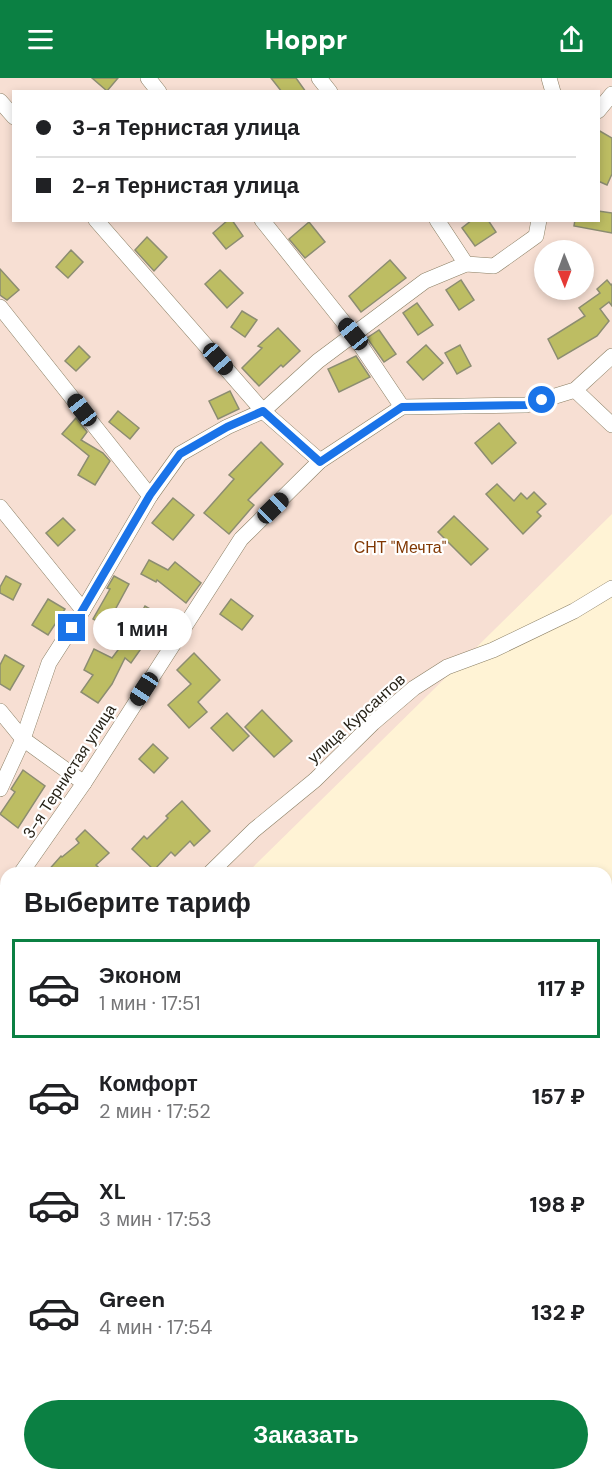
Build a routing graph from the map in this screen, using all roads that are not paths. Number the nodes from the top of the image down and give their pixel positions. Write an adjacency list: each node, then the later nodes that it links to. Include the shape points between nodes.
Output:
1 (148, 78): 3 (street)
2 (319, 78): 4 (street)
3 (157, 90)
4 (328, 90)
5 (612, 94): 7 (street)
6 (0, 100): 8 (street)
7 (600, 109)
8 (12, 115)
9 (98, 222): 19 (street)
10 (264, 222): 15 (street)
11 (438, 222): 13 (street)
12 (539, 222): 13 (street, via 536,236 494,266)
13 (466, 264): 15 (street, via 425,281)
14 (0, 307): 22 (street)
15 (353, 334): 18 (street); 19 (street)
16 (612, 356): 17 (street)
17 (575, 390): 18 (street, via 526,405); 20 (street)
18 (402, 407): 21 (street, 3-я Тернистая улица)
19 (263, 411): 21 (street); 22 (street, via 180,454)
20 (612, 425)
21 (320, 462): 28 (street, 3-я Тернистая улица, via 241,539)
22 (150, 495): 25 (street)
23 (0, 507): 25 (street)
24 (612, 588): 31 (street, улица Курсантов, via 493,650 447,667 414,688)
25 (83, 610): 27 (street, via 49,663)
26 (0, 711): 27 (street)
27 (23, 740): 28 (street); 29 (street)
28 (84, 783): 30 (street, 3-я Тернистая улица)
29 (0, 789)
30 (25, 867)
31 (216, 867)

